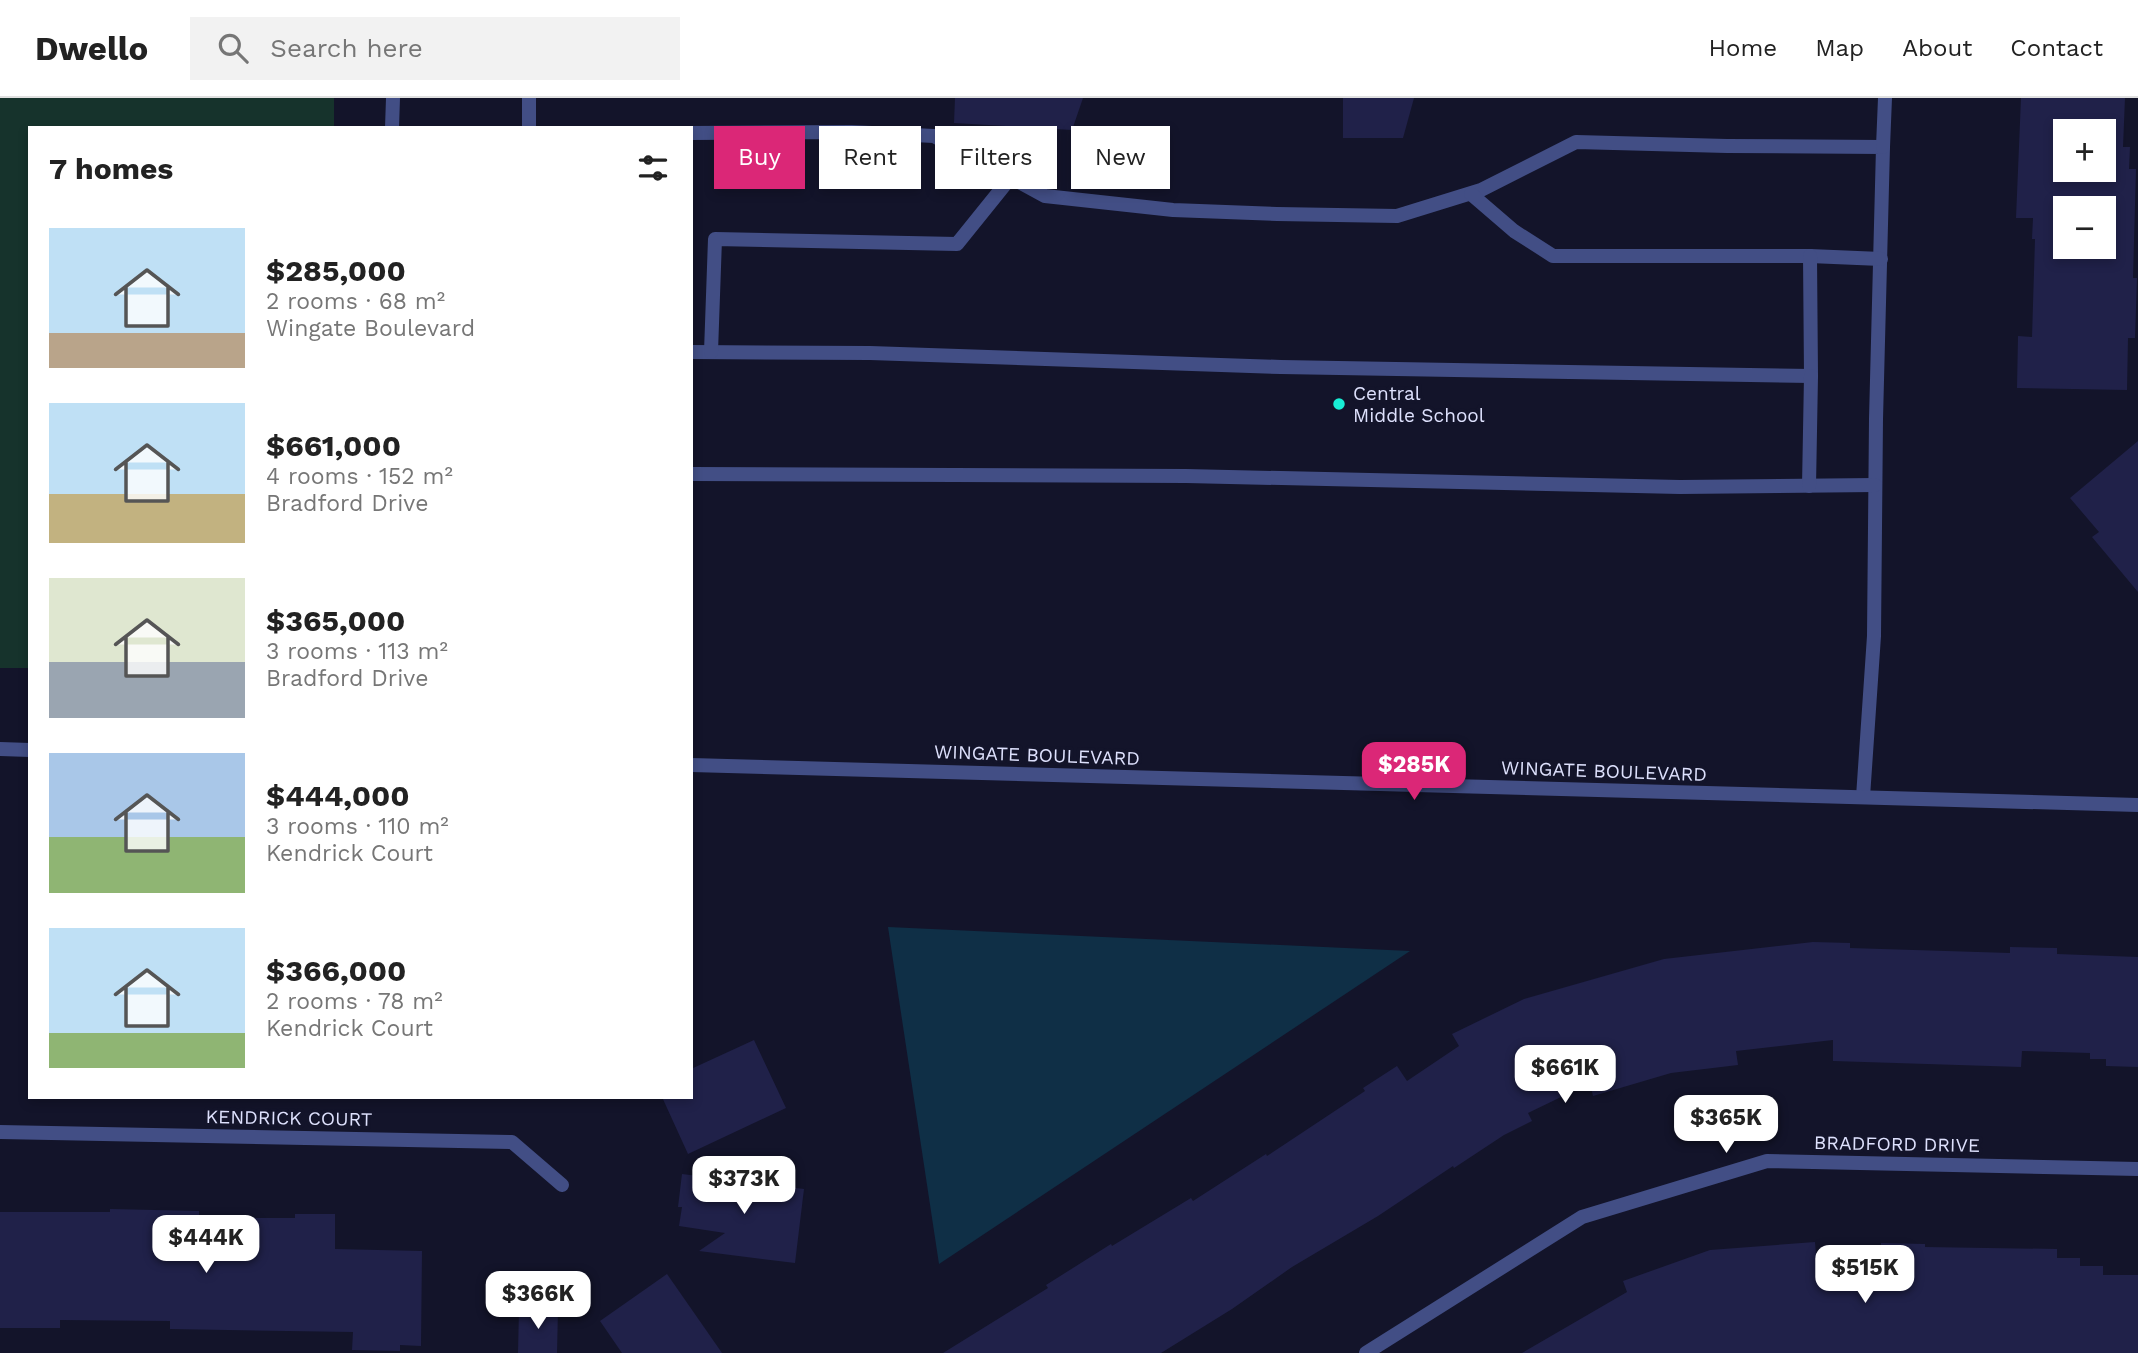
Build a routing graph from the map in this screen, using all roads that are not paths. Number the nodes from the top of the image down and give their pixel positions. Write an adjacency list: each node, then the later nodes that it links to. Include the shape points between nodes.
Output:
1 (393, 98): 4 (street)
2 (529, 98): 5 (street)
3 (1885, 98): 8 (street)
4 (392, 126)
5 (529, 126)
6 (693, 133): 7 (street)
7 (935, 137)
8 (1883, 147): 11 (street, via 1576,142); 13 (street)
9 (1001, 189): 15 (street, via 957,244 715,239)
10 (1032, 189): 11 (street, via 1045,196 1173,210 1397,216)
11 (1471, 194): 12 (street, via 1514,231 1553,256)
12 (1810, 256): 13 (street); 16 (street)
13 (1881, 259): 18 (street)
14 (693, 352): 15 (street)
15 (712, 352): 16 (street)
16 (1811, 376): 19 (street)
17 (693, 474): 19 (street)
18 (1875, 485): 19 (street); 23 (street, via 1874,636)
19 (1809, 486)
20 (0, 749): 21 (street)
21 (28, 750)
22 (693, 765): 23 (street, WINGATE BOULEVARD)
23 (1863, 797): 24 (street, WINGATE BOULEVARD)
24 (2138, 805)
25 (0, 1132): 27 (street, KENDRICK COURT, via 512,1142)
26 (2138, 1169): 28 (street, BRADFORD DRIVE, via 1767,1161 1582,1217)
27 (562, 1185)
28 (1367, 1353)

